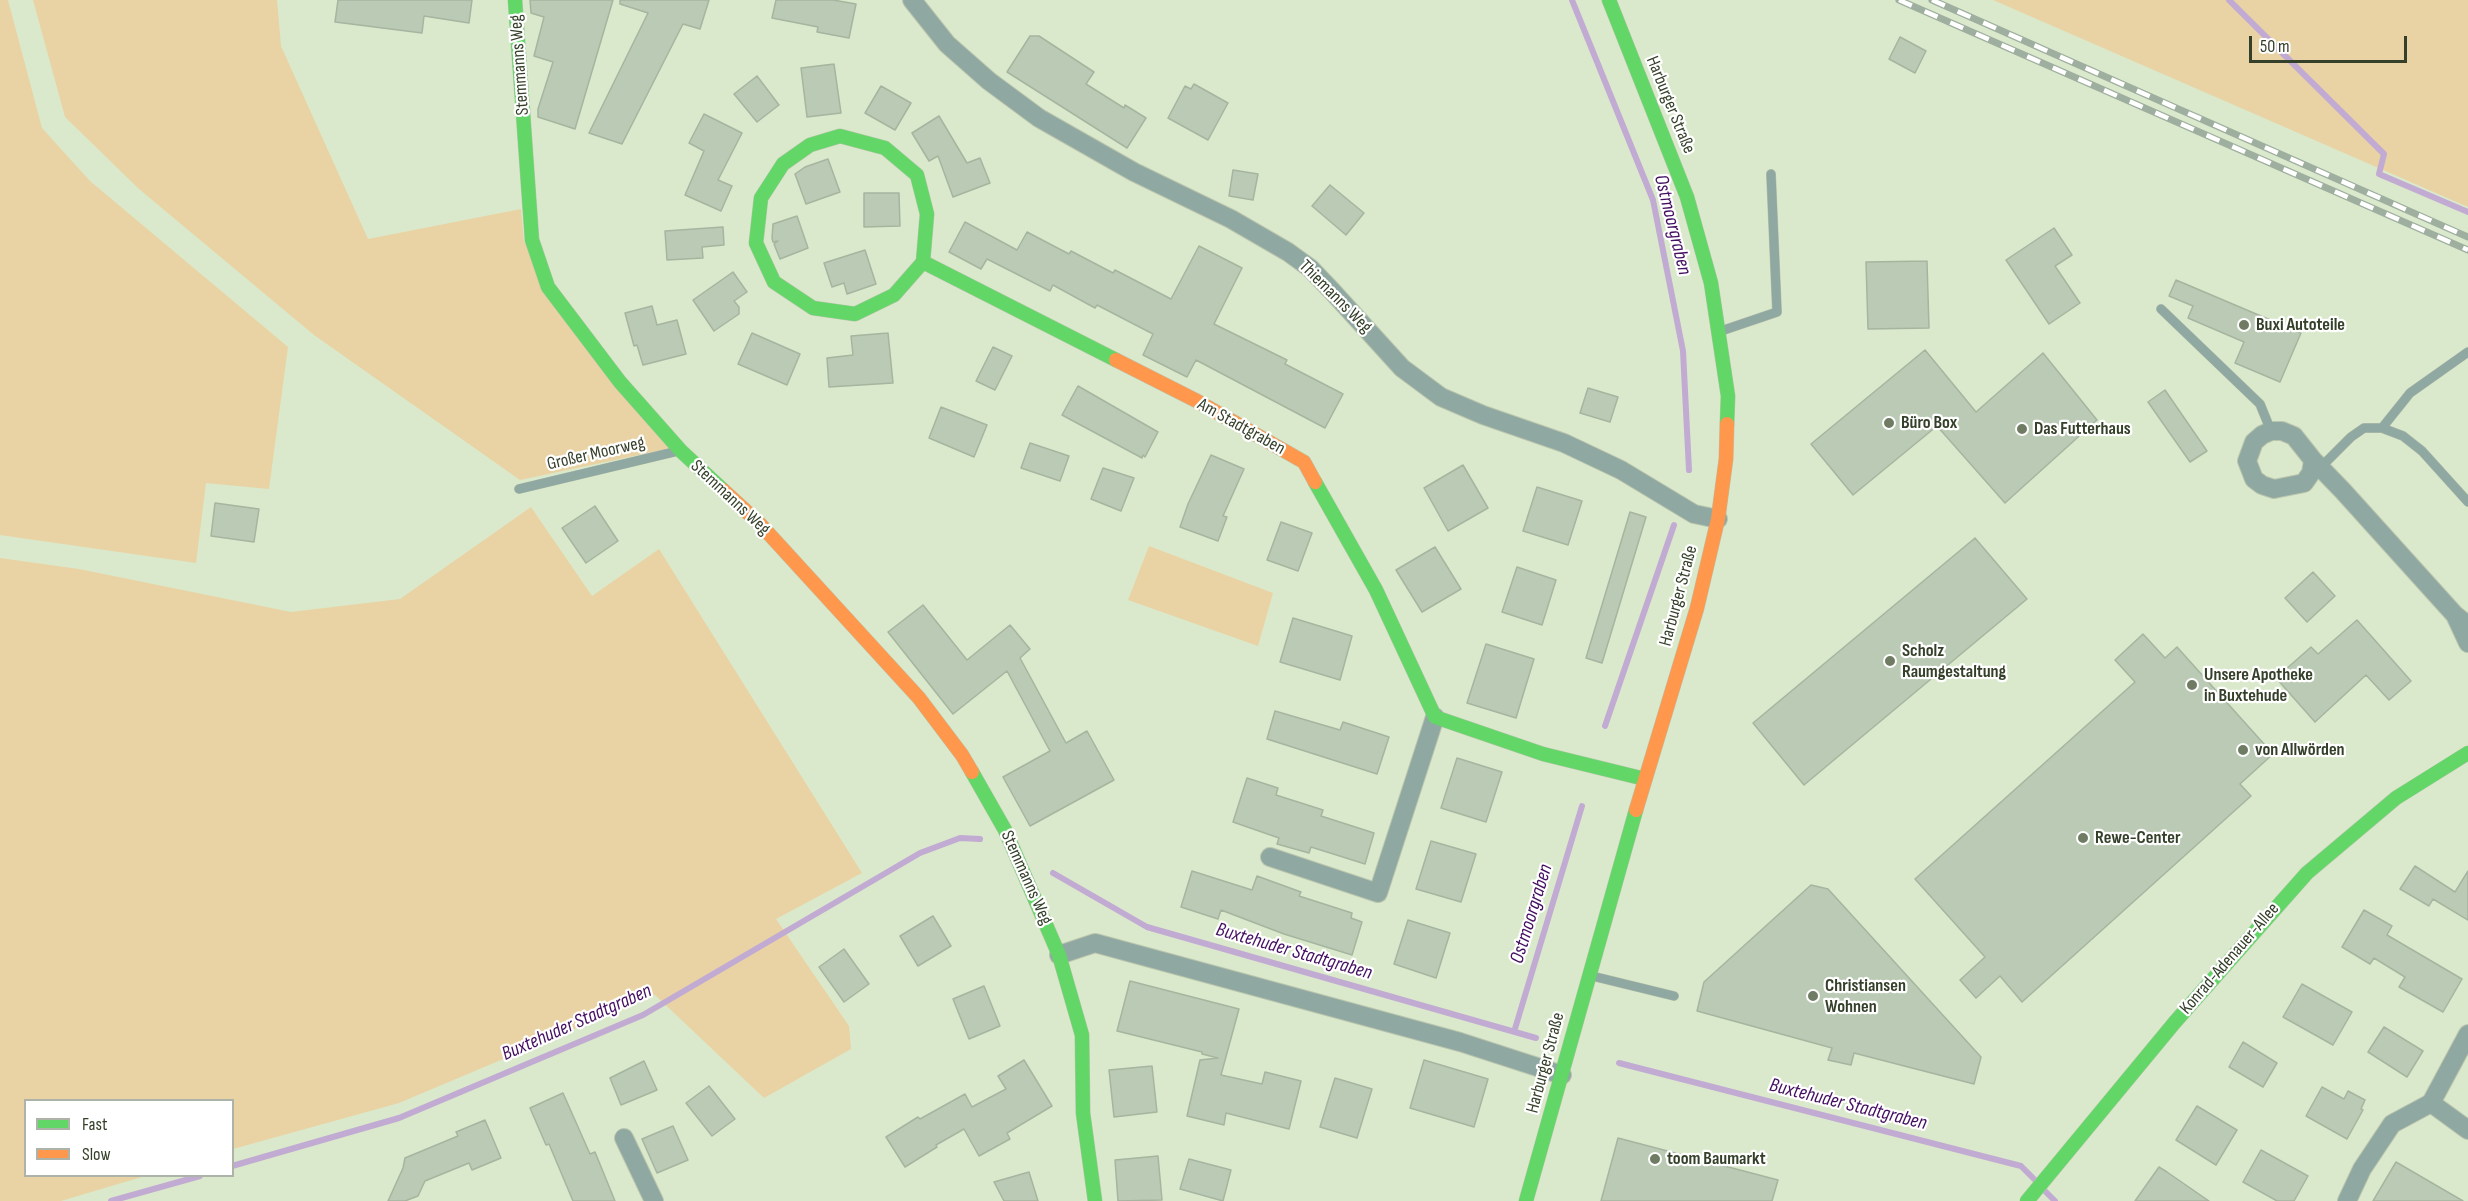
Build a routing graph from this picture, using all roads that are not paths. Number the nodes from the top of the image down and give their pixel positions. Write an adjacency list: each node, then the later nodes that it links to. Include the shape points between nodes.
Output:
1 (515, 0): 11 (street, Stemmanns Weg, via 532,240 548,287 613,373)
2 (912, 0): 17 (street, Thiemanns Weg, via 947,44 988,81 1039,118 1134,172 1230,219 1310,268 1402,368 1441,397 1564,443 1621,470 1694,514)
3 (1609, 0): 7 (street, Harburger Straße, via 1687,197 1711,284)
4 (1771, 174): 7 (lane, via 1777,312)
5 (923, 262): 5 (street, via 927,213 917,175 885,148 840,136 810,145 783,165 761,198 756,243 774,282 813,308 855,314 894,295); 20 (street, Am Stadtgraben, via 1197,402 1304,462 1376,590)
6 (2161, 309): 10 (lane, via 2260,404)
7 (1718, 331): 17 (street, Harburger Straße, via 1728,396 1726,459)
8 (2468, 352): 9 (lane, via 2410,393)
9 (2382, 428): 12 (lane, via 2364,428); 16 (lane, via 2403,436 2422,451)
10 (2271, 431): 12 (street, via 2294,436); 13 (street, via 2254,442 2249,451 2247,461 2254,479 2274,489)
11 (681, 451): 14 (lane, Großer Moorweg); 24 (street, Stemmanns Weg, via 759,523 919,698 954,744 1005,830)
12 (2316, 464): 13 (street); 15 (street)
13 (2304, 483): 15 (street)
14 (519, 489)
15 (2343, 491): 18 (street)
16 (2468, 502)
17 (1718, 519): 22 (street, Harburger Straße, via 1697,609)
18 (2462, 620): 19 (street)
19 (2468, 644)
20 (1435, 717): 22 (street, via 1543,754); 23 (street, via 1378,892)
21 (2468, 753): 35 (street, Konrad-Adenauer-Allee, via 2396,798 2307,873 2219,970)
22 (1645, 779): 25 (street, Harburger Straße)
23 (1270, 857)
24 (1059, 955): 28 (street, via 1095,943 1460,1042); 33 (street, Stemmanns Weg, via 1082,1035 1083,1113)
25 (1589, 975): 26 (lane); 28 (street, Harburger Straße)
26 (1674, 996)
27 (2468, 1034): 29 (street)
28 (1562, 1075): 34 (street, Harburger Straße)
29 (2431, 1103): 30 (street); 36 (street, via 2392,1124 2362,1169)
30 (2468, 1130)
31 (624, 1138): 32 (street)
32 (654, 1201)
33 (1095, 1201)
34 (1526, 1201)
35 (2027, 1201)
36 (2347, 1201)

